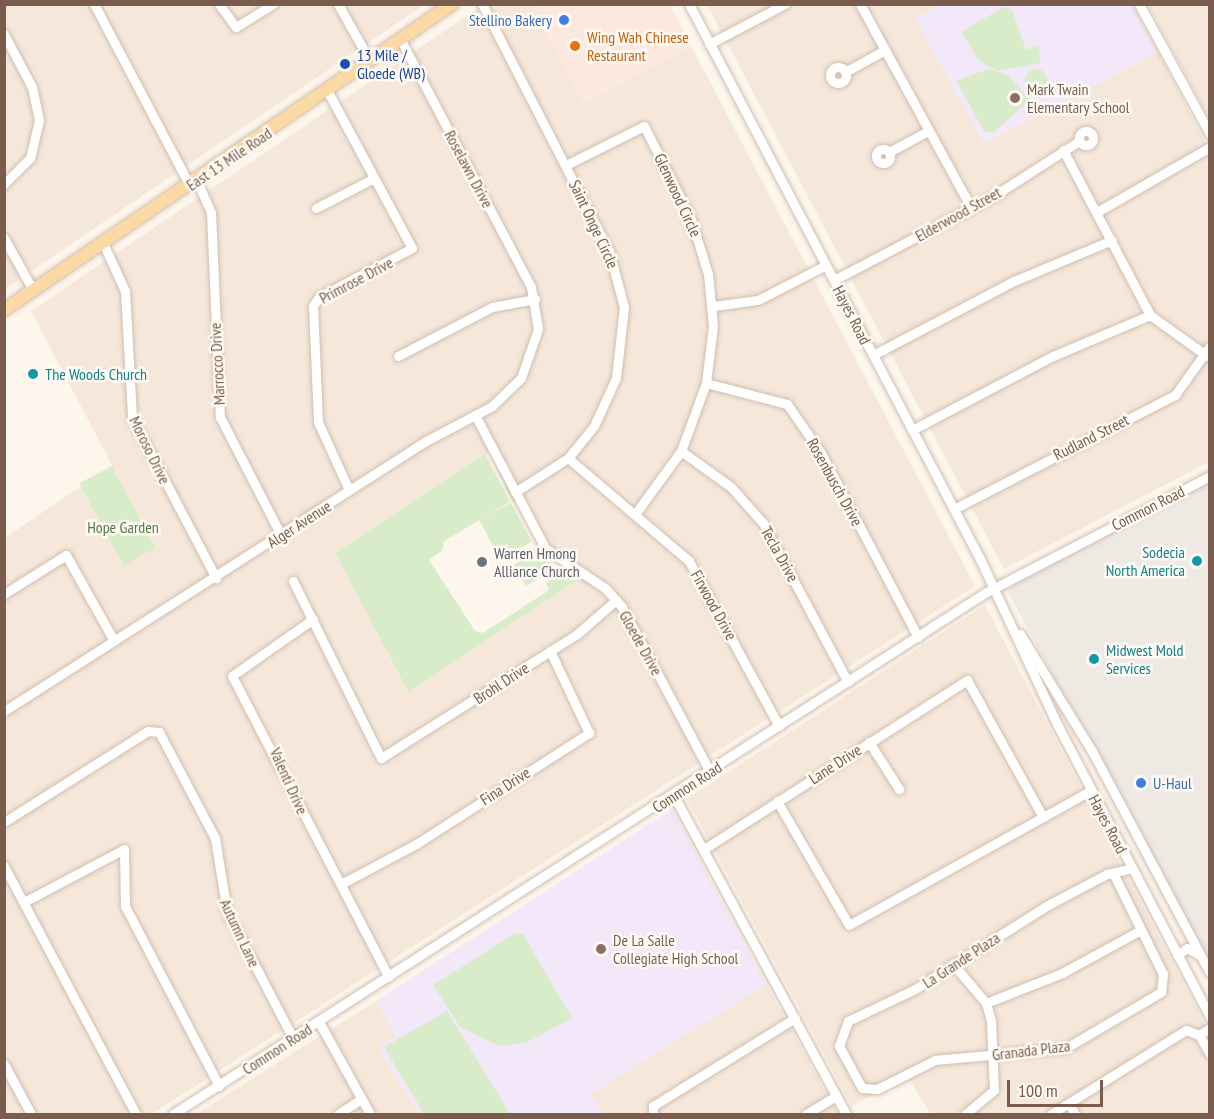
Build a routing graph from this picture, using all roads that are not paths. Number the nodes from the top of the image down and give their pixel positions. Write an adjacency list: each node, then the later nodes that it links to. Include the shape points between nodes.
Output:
1 (94, 4): 27 (street, Marrocco Drive)
2 (219, 4): 3 (street, via 232,26)
3 (273, 4)
4 (338, 4): 15 (street)
5 (452, 4): 12 (main road, East 13 Mile Road)
6 (482, 4): 24 (street, Saint Onge Circle)
7 (689, 4): 13 (street, Hayes Road)
8 (785, 4): 13 (street)
9 (860, 4): 14 (street)
10 (1139, 4): 19 (street)
11 (4, 34): 26 (street, via 32,87 39,120 30,158)
12 (401, 40): 15 (main road, East 13 Mile Road); 37 (street, Roselawn Drive)
13 (709, 44): 34 (street, Hayes Road)
14 (883, 51): 16 (street); 18 (street)
15 (370, 61): 17 (main road, East 13 Mile Road)
16 (845, 72)
17 (328, 92): 25 (street, Primrose Drive); 27 (main road, East 13 Mile Road)
18 (928, 130): 23 (street); 29 (street)
19 (1209, 134)
20 (1079, 141): 22 (street, Elderwood Street)
21 (1209, 147): 30 (street)
22 (1063, 150): 29 (street, Elderwood Street); 30 (street)
23 (889, 152)
24 (567, 165): 38 (street, Glenwood Circle, via 644,126 698,235); 48 (street, Saint Onge Circle, via 617,270 625,320 608,399)
25 (374, 178): 28 (street); 50 (street, Primrose Drive, via 412,248 319,297 313,306 318,422)
26 (4, 184)
27 (193, 184): 33 (main road, East 13 Mile Road); 54 (street, Marrocco Drive, via 211,213 220,417)
28 (316, 208)
29 (971, 208): 35 (street, Elderwood Street)
30 (1097, 212): 32 (street)
31 (4, 238): 36 (street)
32 (1112, 240): 40 (street); 42 (street, via 1014,281)
33 (104, 243): 36 (main road, East 13 Mile Road); 55 (street, Moroso Drive, via 125,291 132,418)
34 (826, 266): 35 (street, Hayes Road); 38 (street, via 758,300)
35 (834, 280): 42 (street, Hayes Road)
36 (33, 290): 39 (main road, East 13 Mile Road)
37 (535, 299): 43 (street, via 492,307); 45 (street, Alger Avenue, via 538,328 526,368 505,396)
38 (713, 306): 44 (street, Glenwood Circle)
39 (4, 310)
40 (1150, 315): 41 (street); 46 (street, via 1053,356)
41 (1208, 353): 52 (street, Rudland Street, via 1175,395)
42 (873, 355): 46 (street, Hayes Road)
43 (398, 356)
44 (706, 383): 47 (street, Glenwood Circle); 62 (street, Rosenbusch Drive, via 787,404 821,453)
45 (475, 415): 50 (street, Alger Avenue); 51 (street, Gloede Drive)
46 (912, 430): 52 (street, Hayes Road)
47 (681, 451): 53 (street, Glenwood Circle); 65 (street, Tecla Drive, via 731,487 763,523)
48 (568, 458): 51 (street, Saint Onge Circle); 53 (street, Firwood Drive)
49 (1209, 476): 57 (street, Common Road)
50 (349, 490): 54 (street, Alger Avenue)
51 (515, 492): 59 (street, Gloede Drive, via 550,553)
52 (954, 509): 57 (street, Hayes Road)
53 (635, 514): 69 (street, Firwood Drive, via 696,571)
54 (281, 535): 55 (street, Alger Avenue)
55 (216, 578): 63 (street, Alger Avenue)
56 (293, 581): 60 (street)
57 (994, 588): 61 (street, Hayes Road); 62 (street, Common Road)
58 (4, 594): 63 (street, via 66,555)
59 (616, 600): 64 (street, Brohl Drive); 71 (street, Gloede Drive)
60 (314, 620): 64 (street, Brohl Drive, via 381,758); 82 (street, Valenti Drive, via 232,676)
61 (1014, 627): 66 (street, Hayes Road); 68 (street, Hayes Road)
62 (918, 637): 65 (street, Common Road)
63 (114, 641): 67 (street, Alger Avenue)
64 (550, 651): 82 (street, Fina Drive, via 589,733 416,844)
65 (848, 682): 69 (street, Common Road)
66 (1065, 704): 68 (street); 84 (street, Hayes Road)
67 (4, 711)
68 (1051, 712): 73 (street, Hayes Road)
69 (779, 726): 71 (street, Common Road)
70 (869, 742): 72 (street); 75 (street, Lane Drive); 76 (street, Lane Drive, via 967,680)
71 (710, 772): 74 (street, Common Road)
72 (898, 789)
73 (1090, 791): 76 (street); 79 (street, Hayes Road)
74 (674, 796): 78 (street); 91 (street, Common Road)
75 (777, 801): 76 (street, via 846,924 873,915); 78 (street, Lane Drive)
76 (1043, 817)
77 (4, 822): 98 (street, Autumn Lane, via 155,729 212,830 225,906)
78 (704, 849): 94 (street)
79 (1130, 864): 81 (street, La Grande Plaza); 85 (street, Hayes Road)
80 (4, 866): 83 (street)
81 (1113, 873): 86 (street, Granada Plaza); 89 (street, La Grande Plaza, via 1037,911)
82 (341, 884): 91 (street, Valenti Drive)
83 (24, 903): 103 (street, via 124,849 124,906); 109 (street)
84 (1181, 918): 85 (street, via 1169,926); 88 (street, Hayes Road)
85 (1158, 920): 87 (street, Hayes Road)
86 (1141, 930): 92 (street, via 1062,973); 100 (street, Granada Plaza, via 1165,980 1161,992 1078,1044)
87 (1177, 955): 88 (street, via 1187,948); 93 (street, Hayes Road)
88 (1200, 955): 90 (street, Hayes Road)
89 (953, 964): 92 (street); 102 (street, La Grande Plaza, via 901,998 848,1021 838,1038)
90 (1209, 973)
91 (389, 977): 95 (street, Common Road)
92 (986, 1003): 100 (street)
93 (1209, 1017)
94 (795, 1018): 104 (street); 113 (street, via 653,1106)
95 (319, 1022): 98 (street, Common Road); 105 (street)
96 (1209, 1028): 97 (street)
97 (1199, 1035): 99 (street); 106 (street, via 1179,1033)
98 (293, 1038): 103 (street, Common Road)
99 (1209, 1054)
100 (993, 1055): 102 (street, Granada Plaza, via 928,1062 872,1091 862,1088); 116 (street, via 992,1095)
101 (4, 1064): 108 (street)
102 (847, 1064)
103 (219, 1086): 107 (street, Common Road)
104 (836, 1096): 114 (street); 115 (street)
105 (361, 1099): 111 (street); 112 (street)
106 (1068, 1104): 117 (street); 118 (street)
107 (188, 1111): 110 (street, Common Road)
108 (31, 1114)
109 (136, 1114)
110 (173, 1114)
111 (338, 1114)
112 (370, 1114)
113 (653, 1114)
114 (806, 1114)
115 (846, 1114)
116 (965, 1114)
117 (1051, 1114)
118 (1075, 1114)

